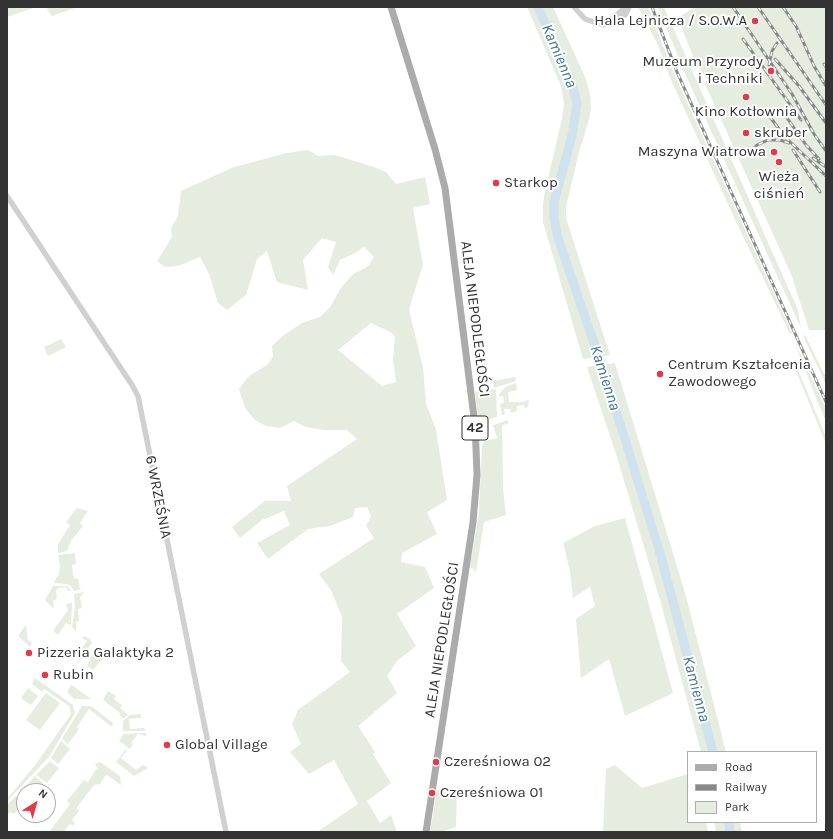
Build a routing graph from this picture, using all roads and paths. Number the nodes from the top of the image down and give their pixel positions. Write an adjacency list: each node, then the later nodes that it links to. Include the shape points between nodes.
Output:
1 (390, 7): 8 (main road, ALEJA NIEPODLEGŁOŚCI / 42, via 445,188 476,445 477,475 473,522)
2 (574, 7): 5 (street, via 581,16)
3 (629, 7): 5 (street, via 625,15 614,23)
4 (624, 9): 5 (street, via 610,20)
5 (594, 23)
6 (7, 196): 7 (street, 6 WRZEŚNIA, via 138,396)
7 (226, 832)
8 (426, 832)

